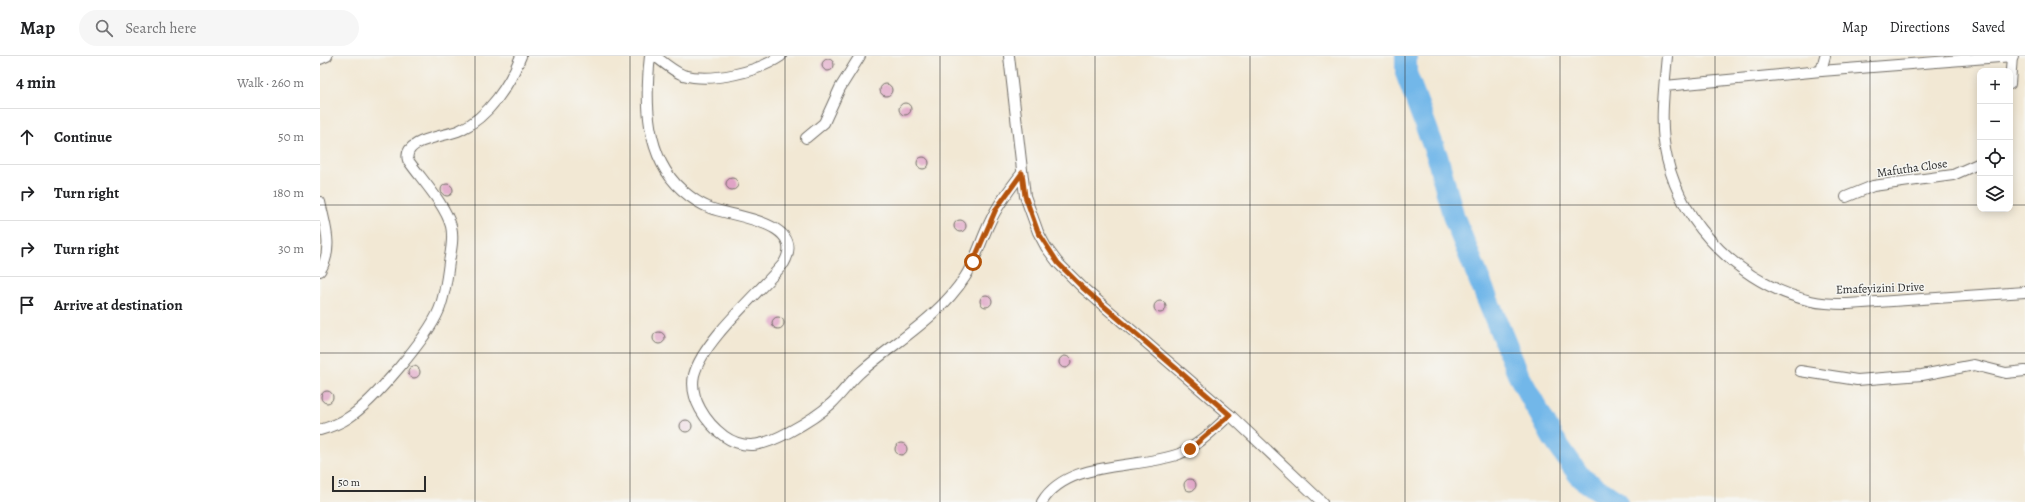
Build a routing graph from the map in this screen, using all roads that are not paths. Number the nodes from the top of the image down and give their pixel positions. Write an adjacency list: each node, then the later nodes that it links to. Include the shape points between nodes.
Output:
1 (327, 56): 11 (street)
2 (522, 56): 25 (street, via 508,82 481,116 453,134 413,145 408,149 408,160 442,208 451,227 452,245 442,302 434,320 414,349 362,407 348,418)
3 (650, 56): 17 (street, via 646,101 653,141 670,176 681,190 709,208 773,227 785,237 789,248 784,263 713,341 702,357 694,378 697,403 704,416 720,433 744,446 768,442 789,432 831,404 856,376 938,310 966,277 996,209)
4 (655, 56): 5 (street, via 676,72 701,78 755,69)
5 (781, 56)
6 (860, 56): 15 (street, via 840,88 824,123)
7 (1009, 56): 17 (street)
8 (1667, 56): 14 (street, Emafeyizini Drive)
9 (1825, 56): 13 (street)
10 (2012, 56): 12 (street); 13 (street)
11 (320, 59)
12 (2011, 68)
13 (1821, 71): 14 (street)
14 (1665, 86): 21 (street, Emafeyizini Drive, via 1664,140 1676,188 1695,220 1715,245 1744,270 1768,285 1813,301 1848,304)
15 (806, 138)
16 (1977, 164): 18 (street, Mafutha Close, via 1953,176 1873,186)
17 (1022, 173): 24 (street, via 1025,196 1038,232 1058,263 1083,288)
18 (1846, 197)
19 (320, 202): 20 (street, via 329,246)
20 (320, 271)
21 (2025, 292)
22 (2025, 371): 23 (street, via 2006,373 1974,365 1922,375 1857,380)
23 (1800, 372)
24 (1230, 415): 26 (street, via 1190,449 1156,460 1097,469 1072,476 1059,484); 27 (street)
25 (320, 430)
26 (1042, 502)
27 (1322, 502)

